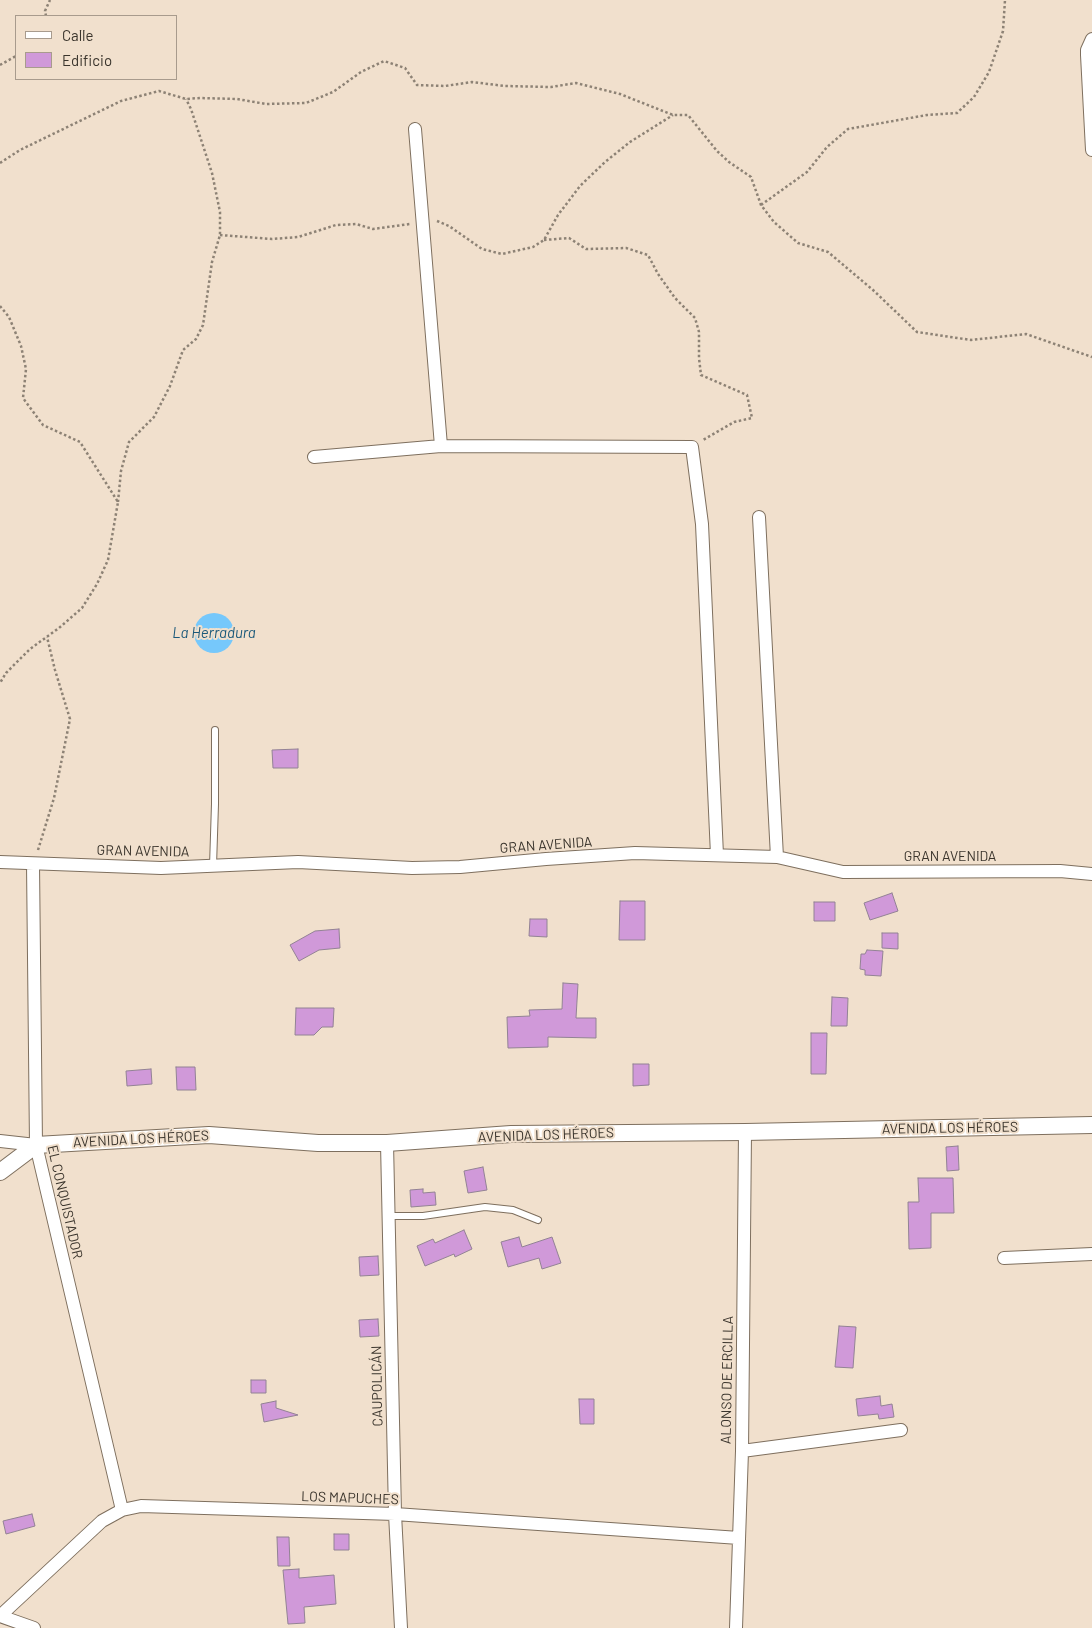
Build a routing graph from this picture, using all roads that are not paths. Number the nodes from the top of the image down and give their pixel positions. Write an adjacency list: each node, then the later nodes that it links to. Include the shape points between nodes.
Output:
1 (1092, 39): 3 (street, via 1087,56)
2 (415, 130): 4 (street)
3 (1092, 150)
4 (441, 446): 5 (street); 8 (street, via 692,447 702,524)
5 (314, 457)
6 (759, 517): 9 (street)
7 (215, 730): 12 (lane)
8 (717, 855): 9 (street, GRAN AVENIDA); 12 (street, GRAN AVENIDA, via 635,853 412,868 298,862)
9 (777, 857): 13 (street, GRAN AVENIDA, via 843,872 1060,871)
10 (0, 862): 11 (street, GRAN AVENIDA)
11 (33, 864): 12 (street, GRAN AVENIDA); 18 (street, EL CONQUISTADOR)
12 (213, 867)
13 (1092, 874)
14 (1092, 1125): 15 (street, AVENIDA LOS HÉROES)
15 (745, 1132): 17 (street, AVENIDA LOS HÉROES, via 511,1134); 25 (street, ALONSO DE ERCILLA)
16 (0, 1142): 18 (street, AVENIDA LOS HÉROES)
17 (387, 1143): 18 (street, AVENIDA LOS HÉROES, via 318,1143 209,1135); 20 (street, CAUPOLICÁN)
18 (36, 1145): 19 (street); 26 (street, EL CONQUISTADOR)
19 (0, 1172)
20 (388, 1216): 21 (lane, via 423,1216 485,1207 513,1210); 27 (street, CAUPOLICÁN)
21 (538, 1220)
22 (1092, 1254): 23 (street)
23 (1004, 1258)
24 (901, 1430): 25 (street)
25 (742, 1450): 28 (street, ALONSO DE ERCILLA)
26 (122, 1510): 27 (street, LOS MAPUCHES, via 151,1506); 29 (street, LOS MAPUCHES, via 102,1521)
27 (395, 1514): 28 (street, LOS MAPUCHES); 31 (street, CAUPOLICÁN)
28 (739, 1538): 32 (street, ALONSO DE ERCILLA)
29 (0, 1616): 30 (street)
30 (34, 1628)
31 (401, 1628)
32 (736, 1628)

